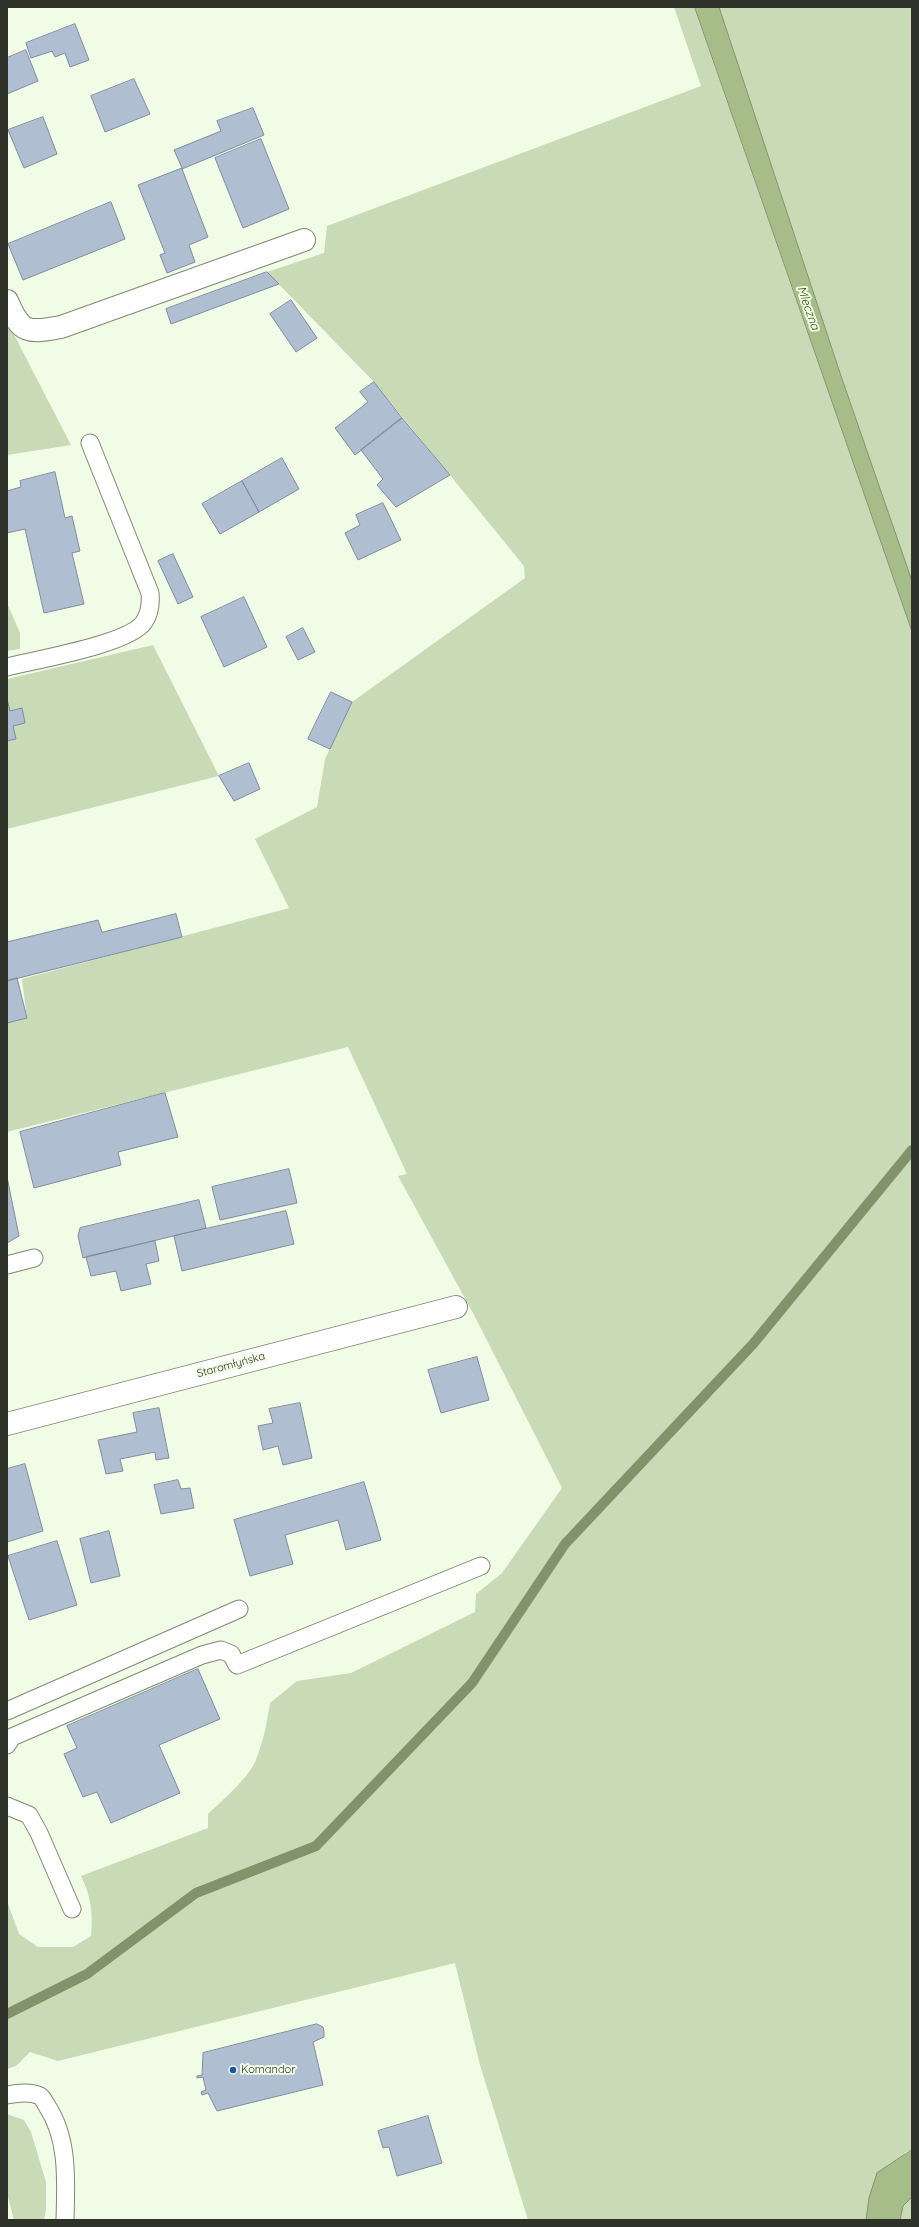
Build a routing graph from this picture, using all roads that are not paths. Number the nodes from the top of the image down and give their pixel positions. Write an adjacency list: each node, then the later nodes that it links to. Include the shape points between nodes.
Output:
1 (304, 240): 2 (street, via 61,327 34,332 18,324)
2 (7, 301)
3 (90, 443): 4 (lane, via 150,593 149,610 143,624 113,641)
4 (7, 667)
5 (34, 1258): 6 (lane)
6 (7, 1265)
7 (456, 1307): 8 (street, Staromłyńska)
8 (7, 1424)
9 (481, 1566): 12 (lane, via 237,1665 231,1654 221,1650 202,1655 12,1737)
10 (239, 1609): 11 (lane)
11 (7, 1711)
12 (7, 1745)
13 (7, 1806): 14 (lane, via 29,1815)
14 (72, 1909)
15 (7, 2095): 16 (lane, via 29,2093 42,2097 54,2117 63,2146)
16 (65, 2220)

